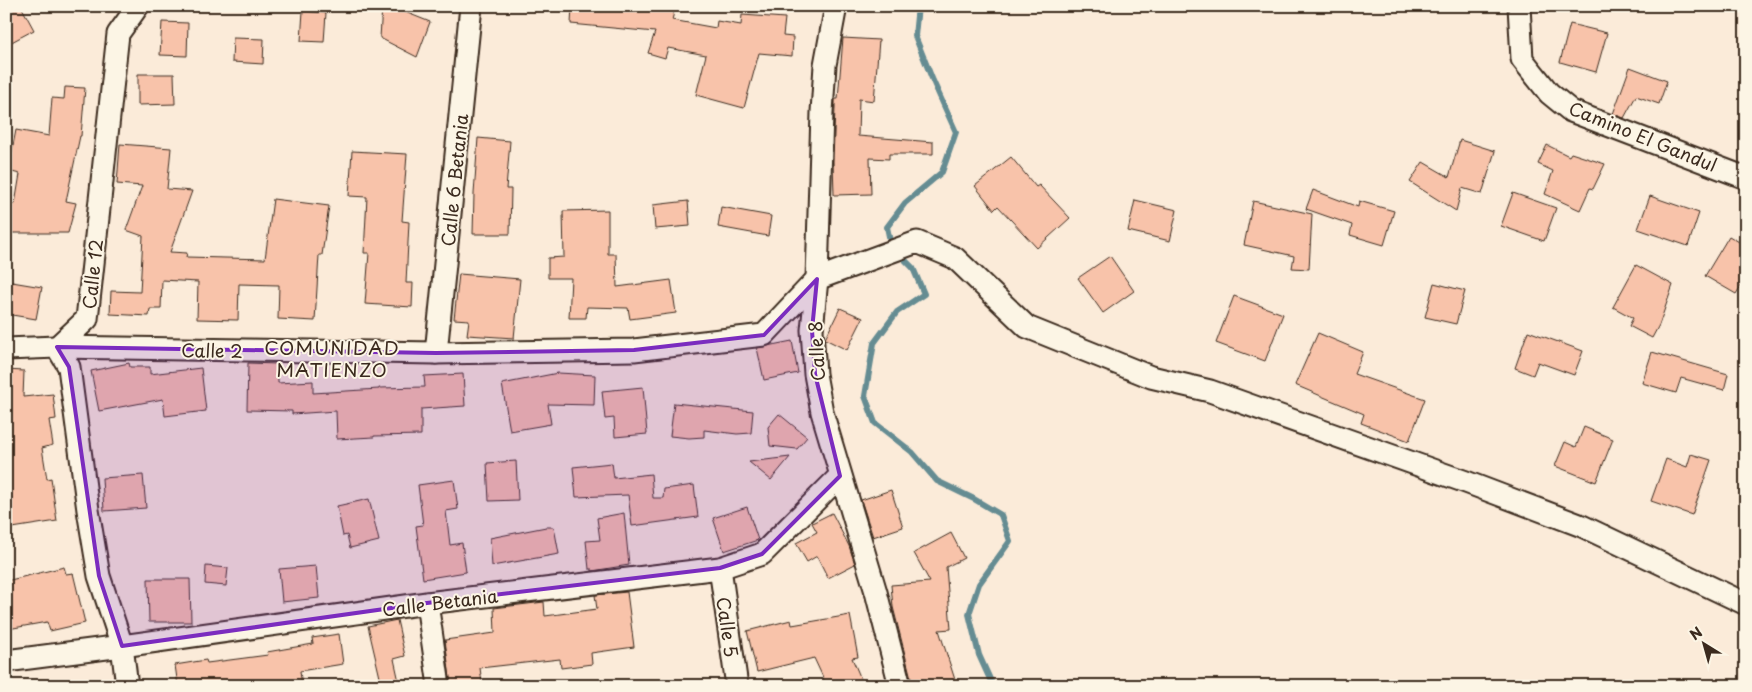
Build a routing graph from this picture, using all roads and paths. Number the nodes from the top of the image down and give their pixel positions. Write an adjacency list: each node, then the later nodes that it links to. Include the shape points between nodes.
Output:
1 (138, 6): 7 (street, Calle 12, via 118,34 87,319)
2 (472, 6): 9 (street, Calle 6 Betania)
3 (836, 6): 6 (street, Calle 8, via 826,65)
4 (1519, 6): 5 (street, Camino El Gandul, via 1522,59 1549,93 1571,111)
5 (1746, 178)
6 (817, 278): 9 (street, Calle 2, via 764,335 634,350); 10 (street, Calle 8, via 812,330 815,374); 13 (street, via 917,242 955,258 1027,327 1151,377 1210,390 1582,526)
7 (57, 347): 8 (street, Calle 2); 9 (street, Calle 2); 14 (street, via 69,368 99,576)
8 (6, 349)
9 (436, 353)
10 (840, 476): 11 (street, Calle Betania, via 762,554); 19 (street, Calle 8, via 876,592)
11 (720, 568): 12 (street, Calle Betania); 18 (street, Calle 5)
12 (428, 603): 14 (street, Calle Betania); 17 (street)
13 (1746, 604)
14 (122, 646): 15 (street, Calle Betania); 16 (street)
15 (6, 660)
16 (127, 686)
17 (439, 686)
18 (737, 686)
19 (900, 686)

